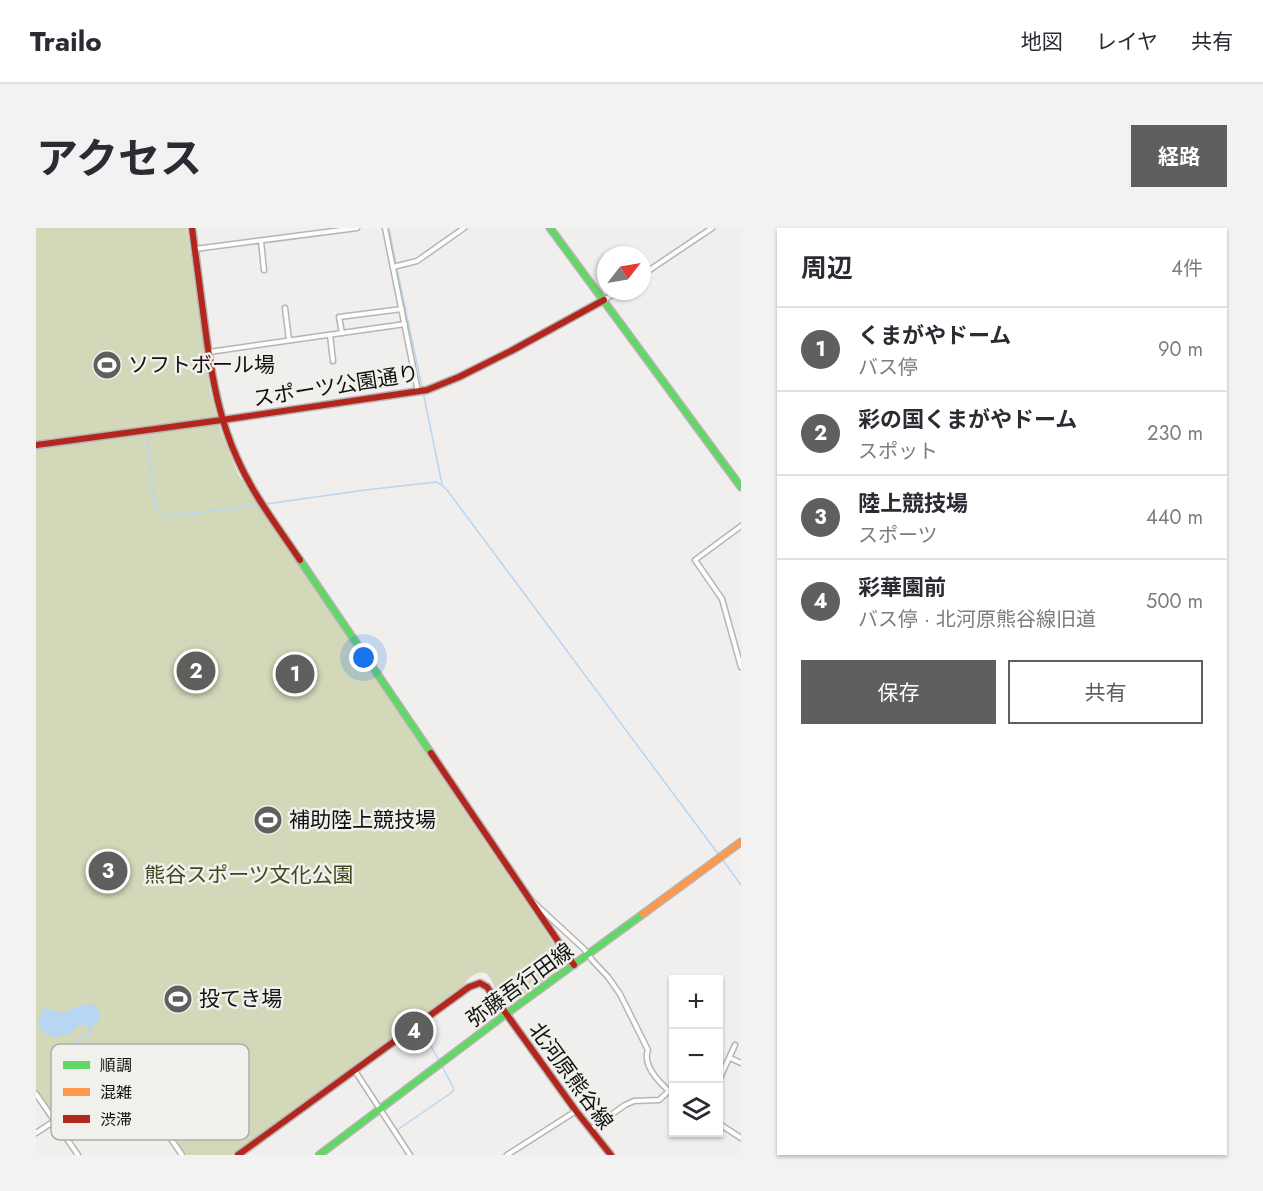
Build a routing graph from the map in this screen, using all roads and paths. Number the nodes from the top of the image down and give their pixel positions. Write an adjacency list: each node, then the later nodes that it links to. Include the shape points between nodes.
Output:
1 (192, 228): 8 (street)
2 (357, 228): 7 (street)
3 (385, 228): 9 (street)
4 (464, 228): 9 (street, via 417,261)
5 (550, 228): 12 (street)
6 (712, 228): 10 (street)
7 (261, 241): 8 (street); 11 (street)
8 (195, 249): 20 (street)
9 (393, 267): 15 (street)
10 (651, 269)
11 (264, 270)
12 (597, 291)
13 (604, 300): 22 (street, スポーツ公園通り, via 447,383); 25 (street)
14 (285, 308): 19 (street)
15 (402, 309): 16 (street); 17 (street, via 339,317)
16 (405, 324): 17 (street); 22 (street)
17 (342, 333): 18 (street)
18 (330, 335): 19 (street); 21 (street)
19 (289, 340): 20 (street)
20 (209, 352): 23 (street)
21 (333, 361)
22 (418, 392): 23 (street, スポーツ公園通り)
23 (222, 420): 24 (street, スポーツ公園通り); 29 (street, via 254,491)
24 (36, 445)
25 (741, 487)
26 (741, 526): 27 (street, via 695,560 722,599)
27 (741, 667)
28 (741, 842): 30 (street, 弥藤吾行田線)
29 (527, 896): 30 (street); 31 (street)
30 (588, 955): 31 (street, 弥藤吾行田線); 38 (street, via 620,994 648,1050 647,1062)
31 (574, 965): 32 (street, 弥藤吾行田線)
32 (506, 1014): 36 (street, 北河原熊谷線, via 484,985 473,985); 41 (street, 弥藤吾行田線); 42 (street, 北河原熊谷線)
33 (735, 1046): 34 (street)
34 (730, 1058): 35 (street); 37 (street)
35 (741, 1063)
36 (355, 1071): 41 (street); 53 (street)
37 (723, 1072)
38 (669, 1088)
39 (669, 1092): 46 (street, via 659,1100 625,1105)
40 (36, 1094): 43 (street)
41 (380, 1109): 54 (street, 弥藤吾行田線); 55 (street)
42 (576, 1111): 46 (street, 北河原熊谷線); 56 (street)
43 (51, 1115)
44 (51, 1124): 47 (street)
45 (723, 1126): 48 (street)
46 (590, 1130): 57 (street, 北河原熊谷線)
47 (36, 1133)
48 (741, 1138)
49 (68, 1140): 51 (street)
50 (172, 1140): 52 (street)
51 (78, 1155)
52 (182, 1155)
53 (238, 1155)
54 (319, 1155)
55 (410, 1155)
56 (507, 1155)
57 (611, 1155)

